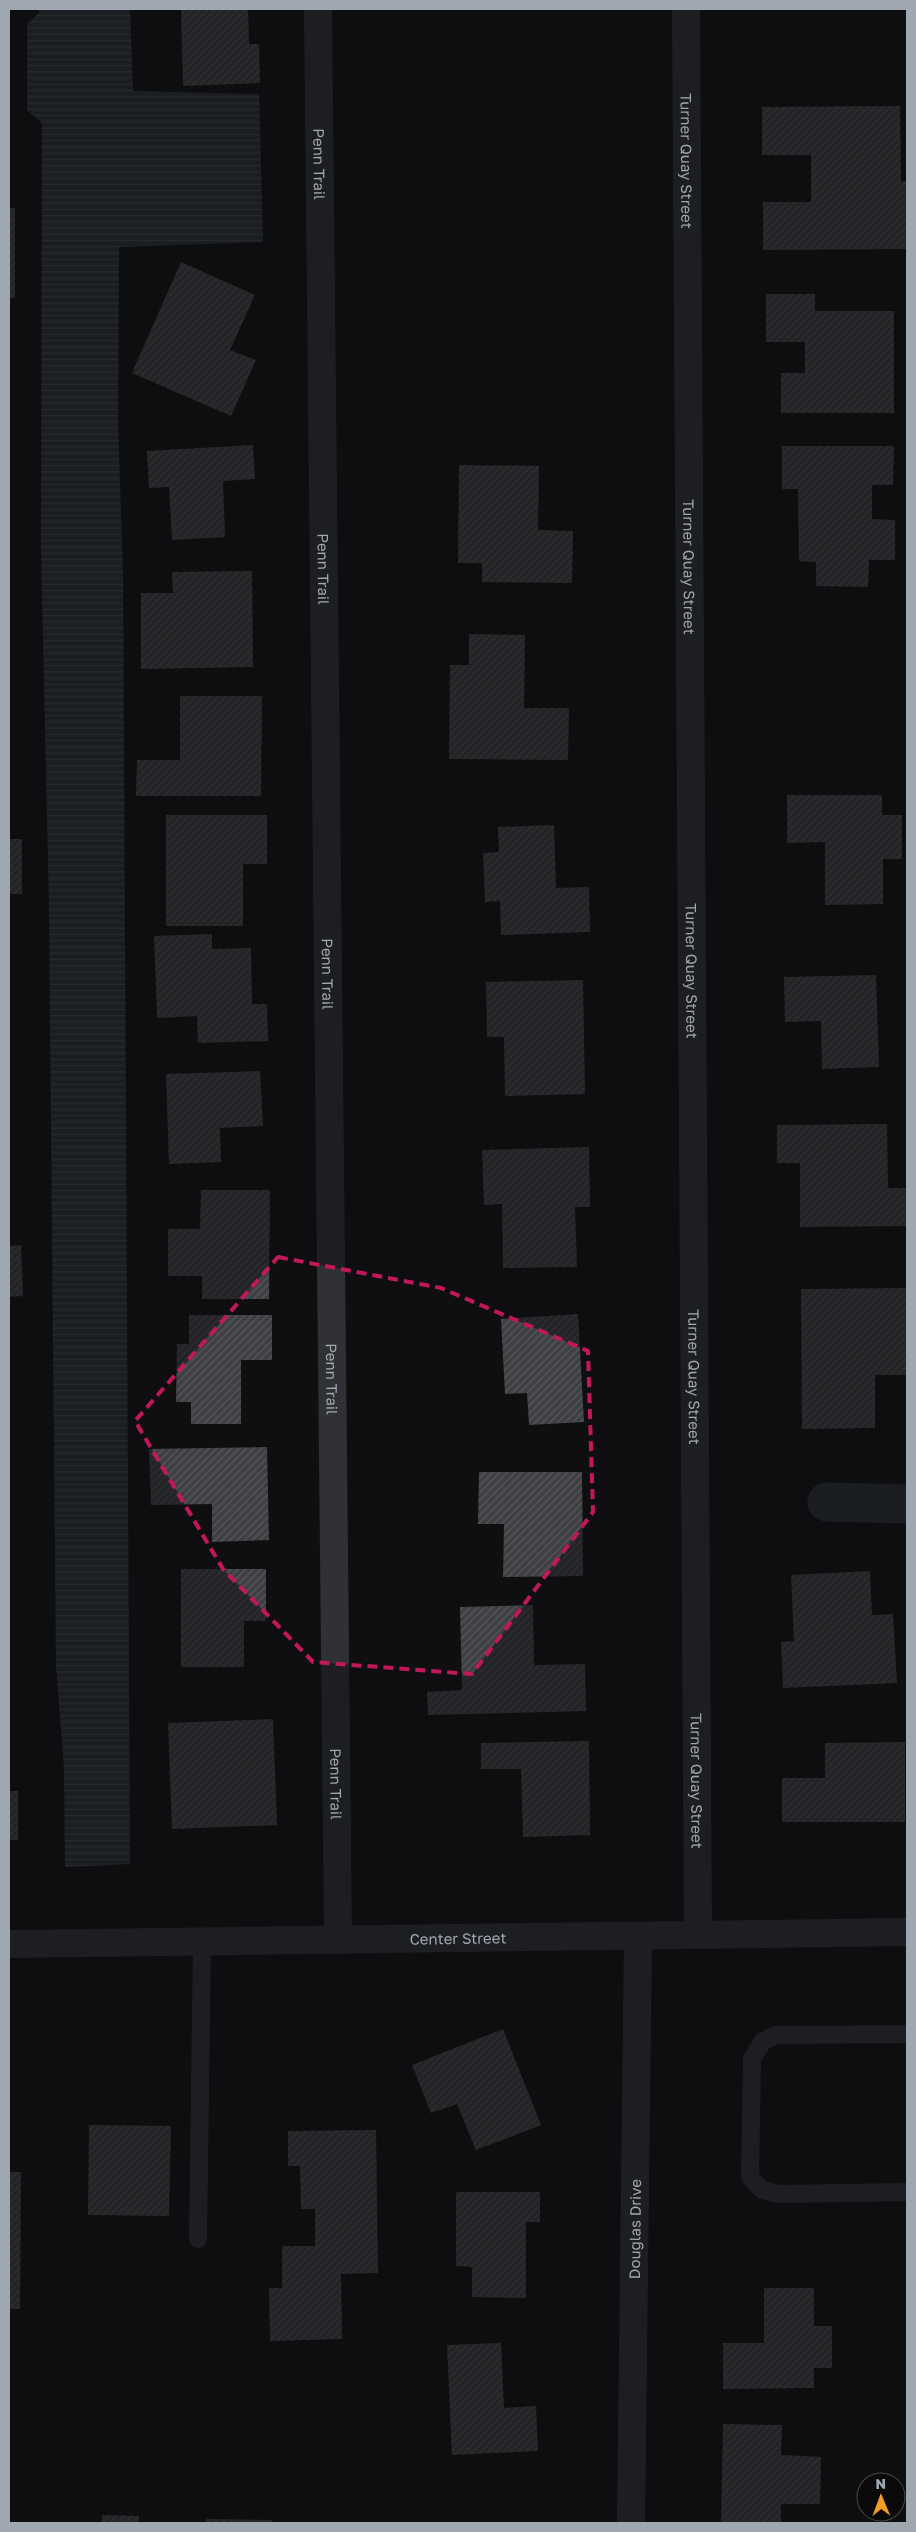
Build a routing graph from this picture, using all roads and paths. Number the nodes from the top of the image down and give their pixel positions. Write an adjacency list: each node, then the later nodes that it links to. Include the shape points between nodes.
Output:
1 (318, 9): 6 (street, Penn Trail)
2 (686, 9): 4 (street, Turner Quay Street)
3 (907, 1932): 4 (street, Center Street)
4 (698, 1934): 5 (street, Center Street)
5 (638, 1936): 6 (street, Center Street); 12 (street, Douglas Drive)
6 (338, 1939): 7 (street, Center Street)
7 (202, 1941): 8 (street, Center Street); 11 (lane)
8 (9, 1944)
9 (907, 2034): 10 (lane, via 776,2035 762,2042 752,2059 750,2177 762,2190 779,2194)
10 (907, 2192)
11 (198, 2239)
12 (631, 2523)

